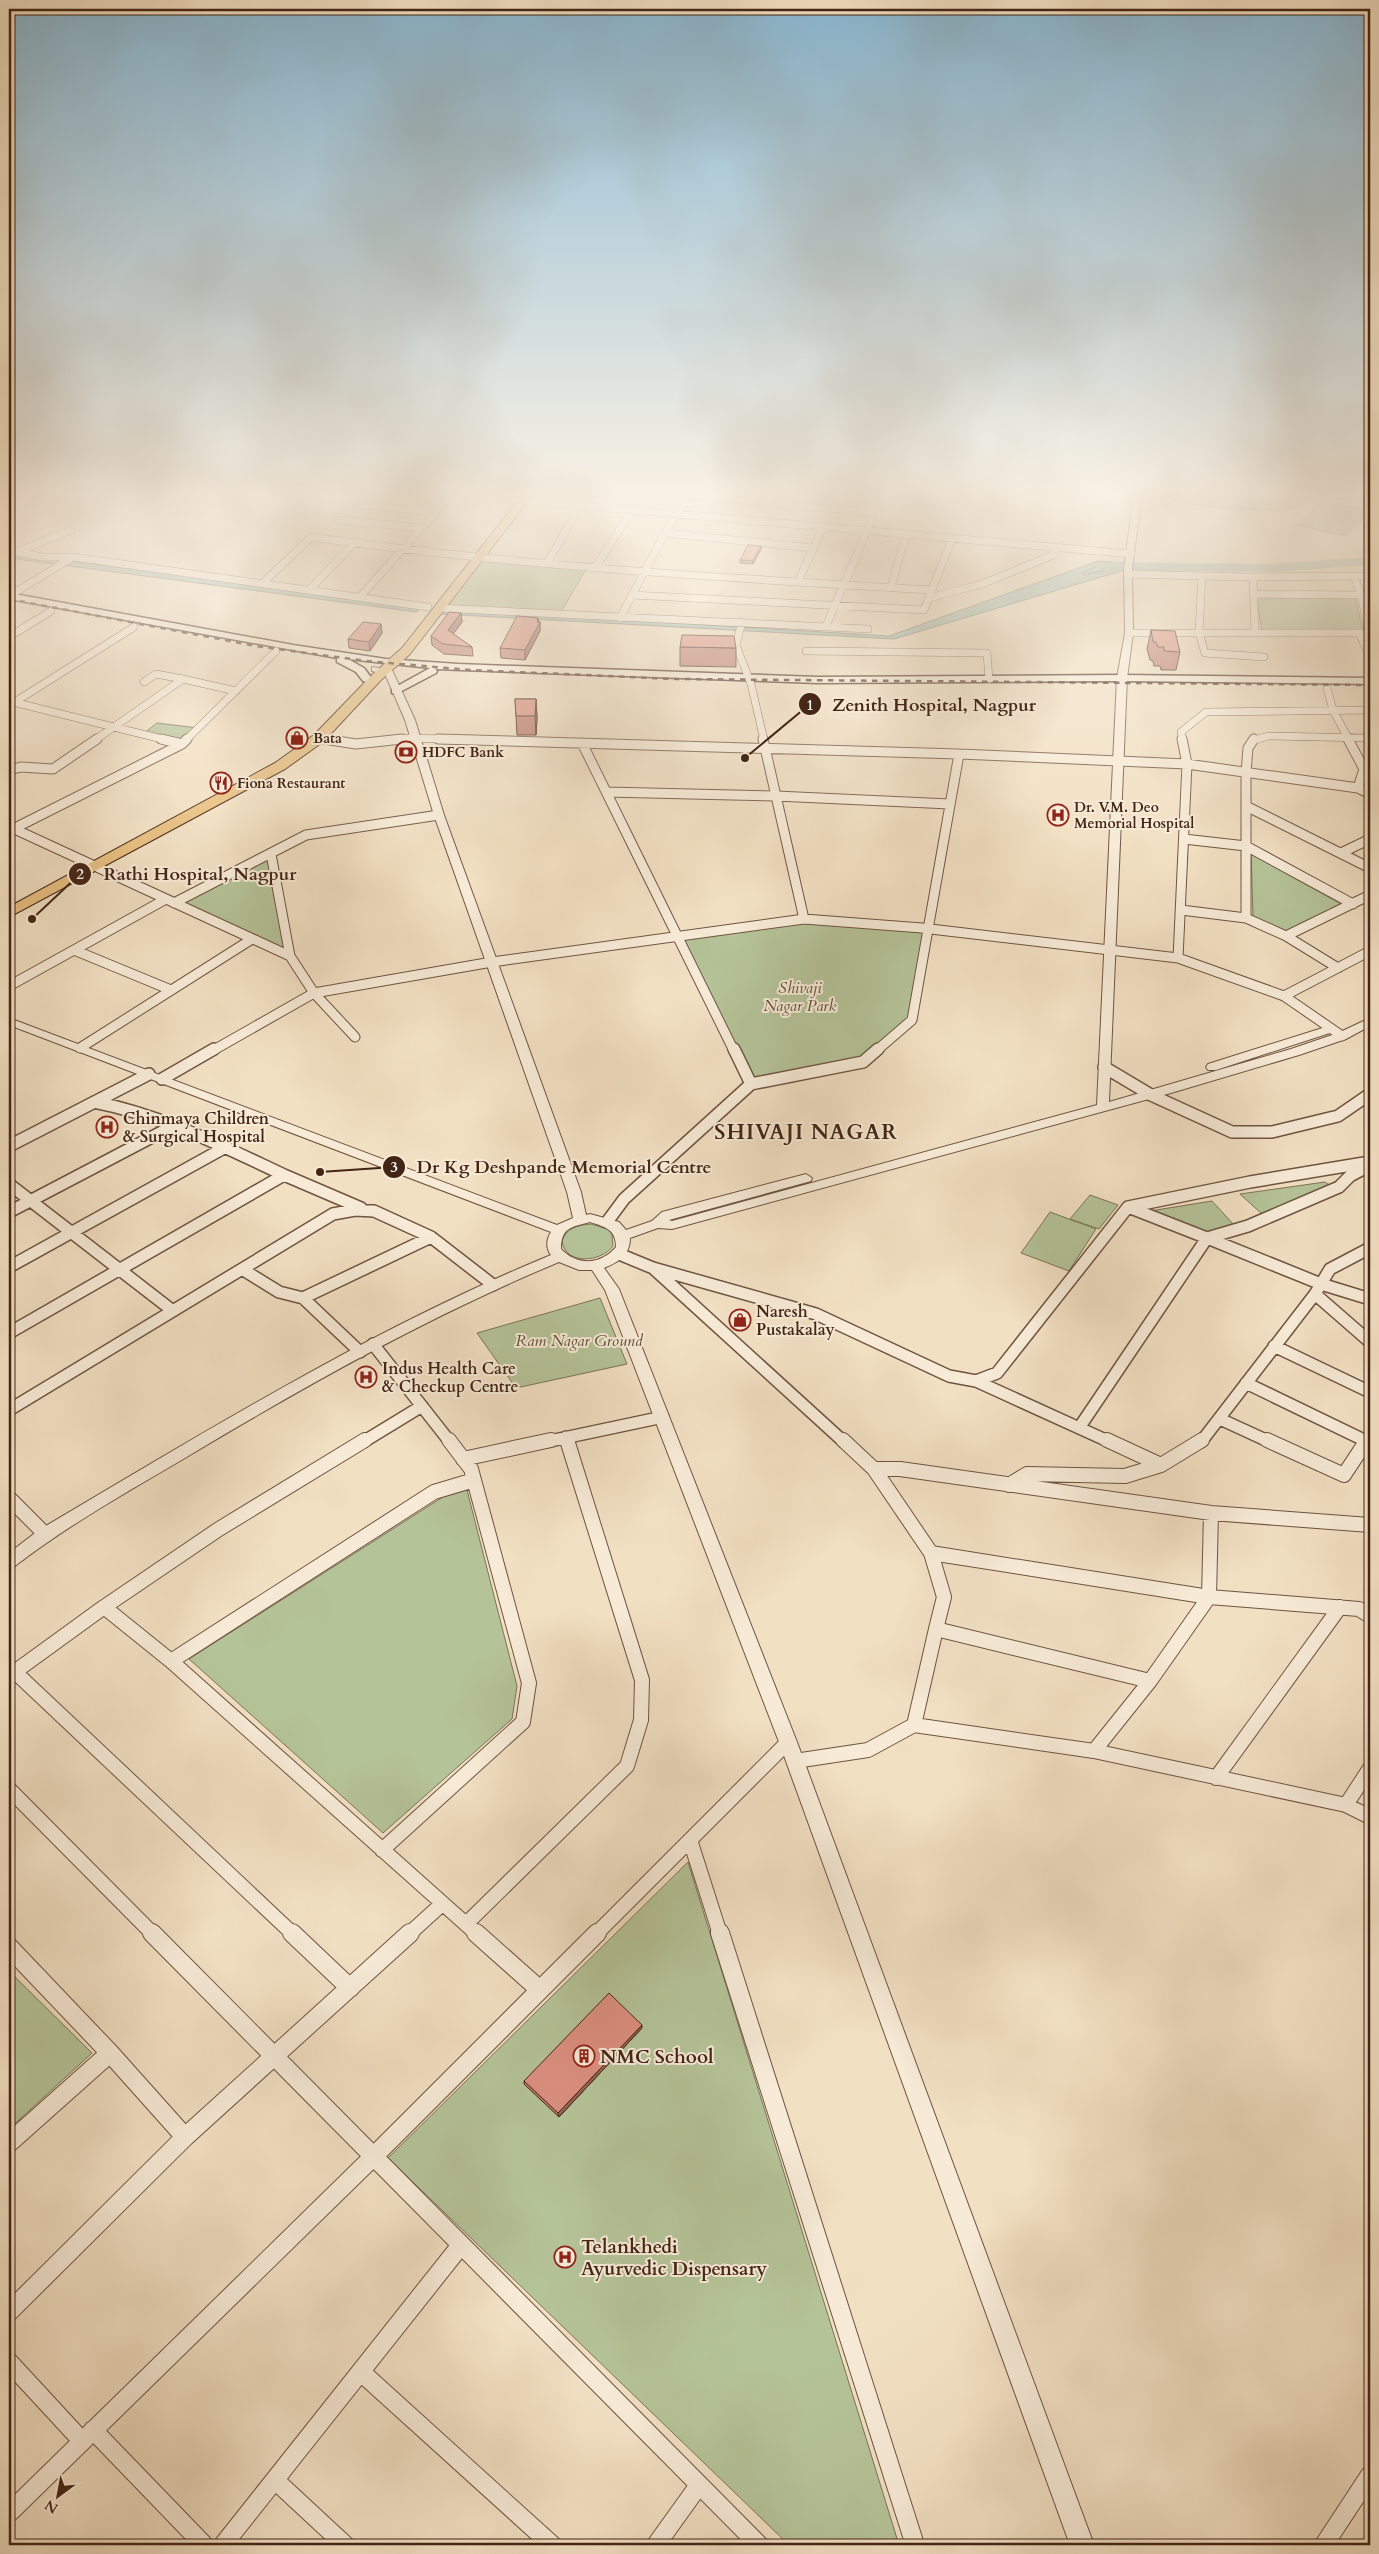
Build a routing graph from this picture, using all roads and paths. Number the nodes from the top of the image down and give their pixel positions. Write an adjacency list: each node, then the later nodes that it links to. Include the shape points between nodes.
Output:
1 (49, 612): 23 (street)
2 (58, 612): 15 (main road)
3 (95, 612): 31 (main road)
4 (429, 612): 31 (main road)
5 (430, 612): 24 (main road)
6 (521, 612): 13 (street)
7 (623, 612): 13 (street)
8 (832, 612): 16 (street)
9 (1129, 612): 18 (street)
10 (1200, 612): 19 (street)
11 (1254, 612): 20 (street)
12 (1365, 612): 22 (street)
13 (620, 618): 14 (street)
14 (741, 623): 16 (street); 35 (street, via 736,645)
15 (134, 626): 25 (main road); 43 (street)
16 (826, 626): 17 (street)
17 (868, 629)
18 (1129, 633): 19 (street); 38 (street)
19 (1199, 633): 20 (street); 27 (street, via 1205,654)
20 (1255, 633): 21 (street)
21 (1359, 633): 22 (street); 28 (street)
22 (1370, 633)
23 (9, 637)
24 (413, 642): 30 (main road, via 410,651); 31 (main road)
25 (276, 651): 29 (main road); 41 (street)
26 (806, 651): 34 (street, via 987,653)
27 (1264, 657)
28 (1370, 657)
29 (341, 660): 31 (main road); 31 (main road, via 360,670)
30 (421, 665): 31 (main road); 35 (main road)
31 (381, 668): 32 (main road); 42 (street, via 389,672); 47 (main road); 73 (main road, via 311,737 272,764)
32 (432, 672): 35 (main road); 42 (main road)
33 (183, 679): 37 (street, via 156,674); 41 (street); 46 (street)
34 (989, 679): 35 (main road); 38 (main road)
35 (749, 680): 38 (main road); 53 (street)
36 (1370, 681): 38 (main road)
37 (144, 682)
38 (1122, 683): 39 (main road); 55 (street)
39 (1327, 688): 40 (main road); 44 (street)
40 (1370, 688)
41 (236, 691): 52 (street)
42 (396, 691): 48 (street, via 410,720)
43 (10, 703): 46 (street)
44 (1333, 710): 45 (street); 49 (street); 56 (street, via 1206,712 1181,732)
45 (1370, 710)
46 (112, 727): 52 (street); 58 (street, via 53,769 21,767)
47 (319, 738): 48 (street, via 356,744); 73 (main road, via 280,766)
48 (414, 738): 51 (street); 66 (street)
49 (1347, 738): 50 (street); 57 (street); 59 (street, via 1255,738 1248,748)
50 (1370, 738)
51 (582, 743): 53 (street); 61 (street)
52 (182, 744): 67 (street)
53 (765, 747): 54 (street); 63 (street)
54 (959, 754): 55 (street); 64 (street)
55 (1118, 761): 56 (street); 88 (street)
56 (1187, 764): 59 (street); 68 (street)
57 (1367, 769): 60 (street)
58 (9, 770)
59 (1246, 773): 60 (street); 65 (street)
60 (1358, 788): 62 (street)
61 (607, 792): 63 (street); 84 (street)
62 (1370, 794)
63 (776, 796): 64 (street); 82 (street)
64 (950, 804): 83 (street)
65 (1246, 806): 70 (street); 71 (street)
66 (439, 815): 72 (street, via 306,835); 92 (street)
67 (11, 829): 73 (street)
68 (1184, 839): 70 (street); 79 (street)
69 (1370, 839): 71 (street)
70 (1246, 846): 78 (street); 81 (street)
71 (1341, 853): 74 (street)
72 (271, 854): 76 (street); 90 (street)
73 (90, 866): 76 (street); 77 (main road); 80 (main road)
74 (1370, 868)
75 (1370, 895): 78 (street)
76 (170, 901): 86 (street); 87 (street)
77 (9, 904)
78 (1353, 904): 85 (street)
79 (1180, 910): 81 (street); 91 (street)
80 (9, 913)
81 (1246, 918): 85 (street)
82 (804, 919): 83 (street); 84 (street)
83 (928, 928): 88 (street); 107 (street, via 912,1020 863,1062)
84 (678, 936): 92 (street); 107 (street)
85 (1286, 936): 93 (street)
86 (252, 938): 90 (street); 95 (street)
87 (74, 950): 94 (street); 95 (street)
88 (1111, 952): 91 (street); 104 (street)
89 (1370, 952): 93 (street)
90 (290, 956): 96 (street)
91 (1178, 958): 97 (street)
92 (493, 962): 96 (street); 122 (street, via 574,1192)
93 (1338, 968): 97 (street)
94 (9, 986)
95 (171, 990): 103 (street)
96 (314, 993): 102 (street); 106 (street)
97 (1284, 996): 101 (street)
98 (1370, 1014): 101 (street)
99 (1370, 1022): 101 (street)
100 (10, 1023): 103 (street)
101 (1337, 1033): 108 (street)
102 (355, 1037)
103 (80, 1048): 105 (street)
104 (1104, 1067): 108 (street); 111 (street)
105 (149, 1074): 106 (street); 110 (street)
106 (162, 1079): 124 (street)
107 (751, 1084): 123 (street, via 624,1199)
108 (1146, 1092): 109 (street, via 1232,1132 1272,1132 1338,1116); 111 (street)
109 (1370, 1094)
110 (94, 1102): 112 (street, via 117,1106); 113 (street)
111 (1103, 1104): 126 (street, via 672,1225 657,1224)
112 (173, 1126): 114 (street); 118 (street)
113 (9, 1146)
114 (224, 1148): 116 (street); 125 (street)
115 (1370, 1163): 119 (street, via 1250,1182); 128 (street, via 1339,1187 1248,1226)
116 (284, 1175): 120 (street); 135 (street)
117 (9, 1184): 118 (street)
118 (31, 1201): 121 (street); 125 (street)
119 (1128, 1207): 128 (street); 147 (street, via 997,1373)
120 (365, 1210): 127 (street, via 374,1211); 136 (street, via 333,1214)
121 (9, 1212)
122 (580, 1219): 123 (street); 124 (street)
123 (607, 1222): 126 (street)
124 (558, 1230): 131 (street, via 552,1244)
125 (73, 1233): 133 (street); 135 (street)
126 (623, 1236): 130 (street, via 623,1248)
127 (430, 1237): 137 (street); 139 (street)
128 (1207, 1238): 138 (street); 154 (street)
129 (1370, 1248): 138 (street, via 1330,1269)
130 (619, 1254): 132 (street); 134 (street)
131 (559, 1257): 132 (street, via 575,1265); 137 (street)
132 (596, 1266): 152 (street, via 612,1289)
133 (9, 1267)
134 (653, 1268): 147 (street, via 816,1314 949,1376); 158 (street)
135 (120, 1269): 141 (street); 142 (street)
136 (242, 1269): 139 (street, via 290,1298); 141 (street)
137 (493, 1285): 144 (street, via 469,1294)
138 (1318, 1289): 140 (street); 143 (street); 145 (street)
139 (302, 1298): 146 (street)
140 (1370, 1299)
141 (173, 1311): 151 (street)
142 (9, 1333)
143 (1370, 1342)
144 (374, 1344): 146 (street); 150 (street)
145 (1274, 1346): 148 (street); 149 (street)
146 (360, 1352): 164 (street)
147 (976, 1382): 154 (street)
148 (1246, 1383): 153 (street); 153 (street, via 1368,1441 1344,1475)
149 (1370, 1392)
150 (422, 1406): 156 (street); 168 (street, via 219,1529)
151 (9, 1410)
152 (663, 1417): 155 (street); 176 (street)
153 (1220, 1419): 157 (street, via 1202,1442)
154 (1078, 1428): 157 (street)
155 (566, 1437): 156 (street); 187 (street, via 642,1680 641,1720 627,1766)
156 (462, 1459): 159 (street)
157 (1161, 1465): 160 (street, via 1125,1476 1027,1474)
158 (874, 1469): 160 (street, via 900,1469); 165 (street)
159 (474, 1480): 172 (street, via 434,1492); 185 (street, via 529,1683 523,1722)
160 (1009, 1484): 162 (street)
161 (9, 1498): 164 (street)
162 (1211, 1513): 163 (street); 167 (street)
163 (1370, 1525)
164 (45, 1534): 166 (street)
165 (931, 1553): 167 (street); 171 (street, via 944,1597)
166 (9, 1562)
167 (1209, 1597): 169 (street); 174 (street)
168 (104, 1607): 172 (street); 173 (street)
169 (1340, 1607): 170 (street, via 1359,1609); 180 (street)
170 (1370, 1616)
171 (936, 1629): 174 (street); 175 (street)
172 (171, 1661): 185 (street)
173 (12, 1674): 189 (street)
174 (1150, 1681): 177 (street)
175 (914, 1725): 177 (street); 178 (street, via 868,1750)
176 (788, 1742): 178 (street); 184 (street)
177 (1094, 1751): 180 (street)
178 (795, 1761): 212 (street)
179 (1370, 1768): 182 (street)
180 (1216, 1778): 182 (street)
181 (9, 1789): 192 (street)
182 (1346, 1805): 183 (street)
183 (1370, 1817)
184 (690, 1840): 190 (street); 211 (street)
185 (382, 1850): 186 (street)
186 (442, 1904): 187 (street); 189 (street)
187 (466, 1924): 190 (street)
188 (9, 1947): 191 (street)
189 (350, 1988): 192 (street)
190 (540, 1990): 195 (street)
191 (110, 2054): 193 (street); 194 (street)
192 (274, 2057): 193 (street); 195 (street)
193 (185, 2137): 197 (street)
194 (9, 2143)
195 (374, 2157): 196 (street); 200 (street)
196 (461, 2245): 199 (street); 203 (street)
197 (9, 2312)
198 (9, 2363): 200 (street)
199 (361, 2372): 202 (street); 208 (street)
200 (87, 2435): 204 (street); 205 (street)
201 (1370, 2475): 213 (street)
202 (276, 2481): 206 (street); 207 (street)
203 (699, 2485): 209 (street); 210 (street)
204 (9, 2513)
205 (204, 2545)
206 (223, 2545)
207 (345, 2545)
208 (552, 2545)
209 (656, 2545)
210 (759, 2545)
211 (915, 2545)
212 (1082, 2545)
213 (1324, 2545)

